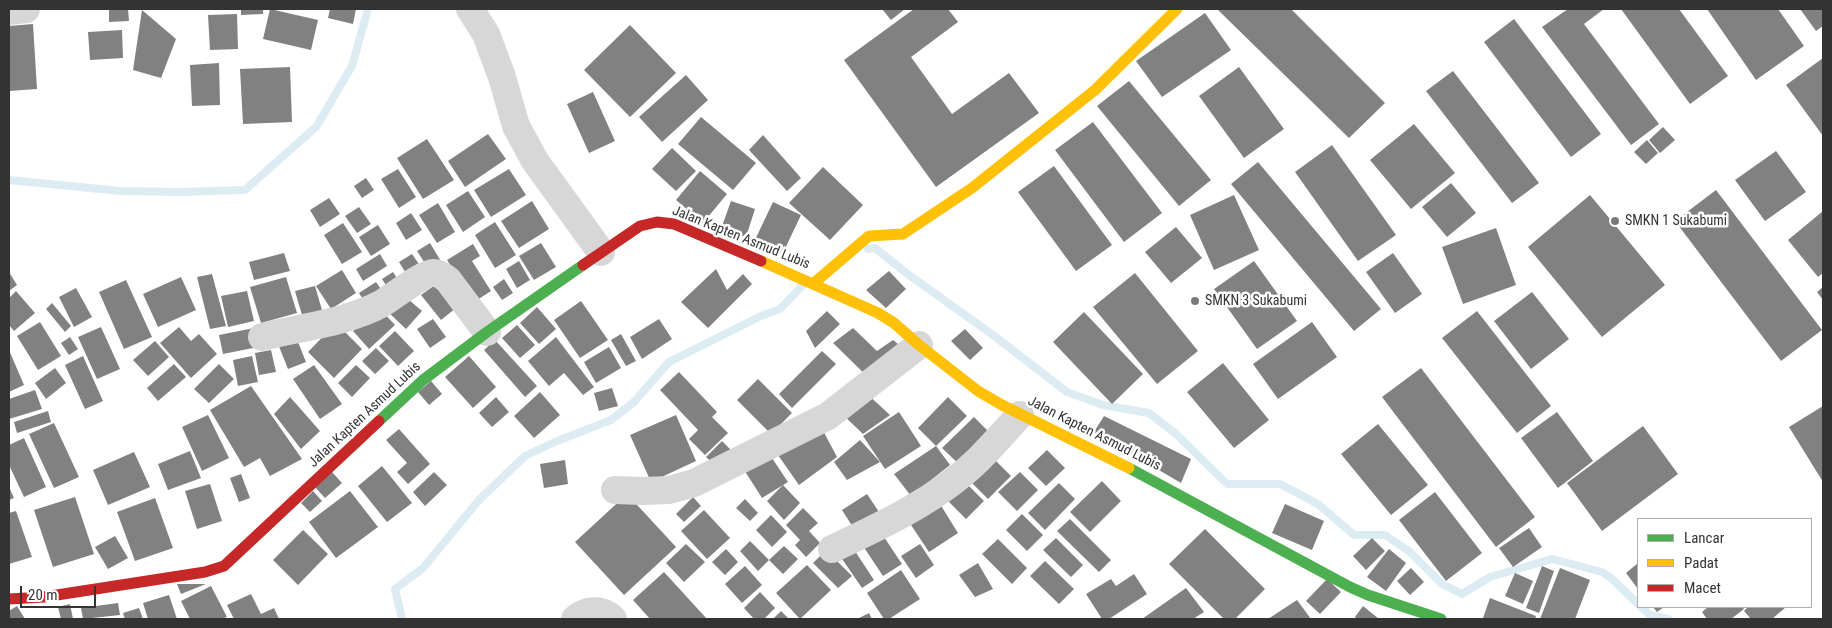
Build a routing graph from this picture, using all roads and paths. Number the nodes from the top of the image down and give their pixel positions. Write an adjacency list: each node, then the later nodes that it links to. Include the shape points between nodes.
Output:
1 (26, 9): 4 (street)
2 (470, 9): 5 (street, via 486,34 516,126 535,161)
3 (1177, 9): 6 (street, via 1095,90 972,188 903,234 869,236)
4 (9, 11)
5 (601, 252): 6 (street, Jalan Kapten Asmud Lubis, via 640,226 651,222 674,224); 7 (street, Jalan Kapten Asmud Lubis)
6 (814, 283): 9 (street, Jalan Kapten Asmud Lubis, via 894,323)
7 (487, 332): 8 (street, via 448,280 434,273 426,274 394,296 356,314); 13 (street, Jalan Kapten Asmud Lubis, via 423,380 224,566 205,572 44,597)
8 (262, 336)
9 (918, 345): 10 (street, Jalan Kapten Asmud Lubis, via 978,391); 11 (street, via 828,416 694,484 669,490)
10 (1020, 415): 12 (street, via 977,460 940,490 894,520); 16 (street, Jalan Kapten Asmud Lubis, via 1144,476 1350,587)
11 (615, 490)
12 (832, 549)
13 (9, 598)
14 (575, 619): 15 (street, via 583,612 600,611)
15 (613, 619)
16 (1441, 619)

